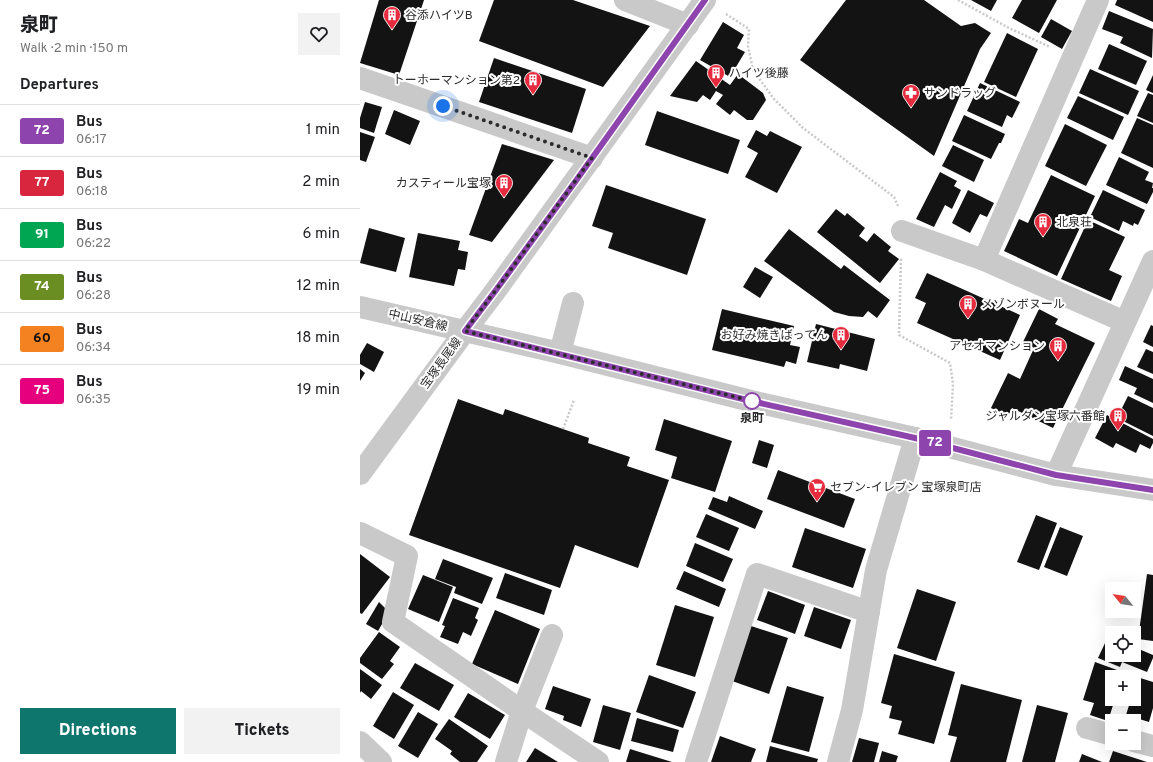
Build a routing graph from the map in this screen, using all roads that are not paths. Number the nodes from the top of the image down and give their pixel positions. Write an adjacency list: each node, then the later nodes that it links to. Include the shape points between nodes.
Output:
1 (625, 0): 4 (street)
2 (705, 0): 4 (street, 宝塚長尾線)
3 (1098, 0): 8 (street)
4 (688, 25): 6 (street, 宝塚長尾線)
5 (360, 78): 6 (street)
6 (592, 158): 13 (street, 宝塚長尾線)
7 (902, 231): 8 (street)
8 (984, 260): 12 (street)
9 (1153, 261): 12 (street)
10 (573, 303): 14 (street)
11 (360, 307): 13 (street, 中山安倉線)
12 (1125, 322): 17 (street)
13 (465, 331): 14 (street, 中山安倉線); 16 (street, 宝塚長尾線)
14 (560, 353): 15 (street, 中山安倉線, via 751,401)
15 (915, 438): 17 (street, 中山安倉線); 20 (street, via 876,570)
16 (360, 474)
17 (1056, 475): 18 (street, 中山安倉線)
18 (1153, 490)
19 (360, 533): 22 (street, via 407,556 393,622)
20 (869, 612): 31 (street, via 757,574); 32 (street, via 852,710)
21 (552, 635): 22 (street)
22 (522, 712): 29 (street); 30 (street)
23 (1087, 728): 24 (street)
24 (1105, 733)
25 (360, 742): 28 (street)
26 (1141, 743): 27 (street)
27 (1153, 746)
28 (381, 762)
29 (506, 762)
30 (598, 762)
31 (696, 762)
32 (838, 762)

